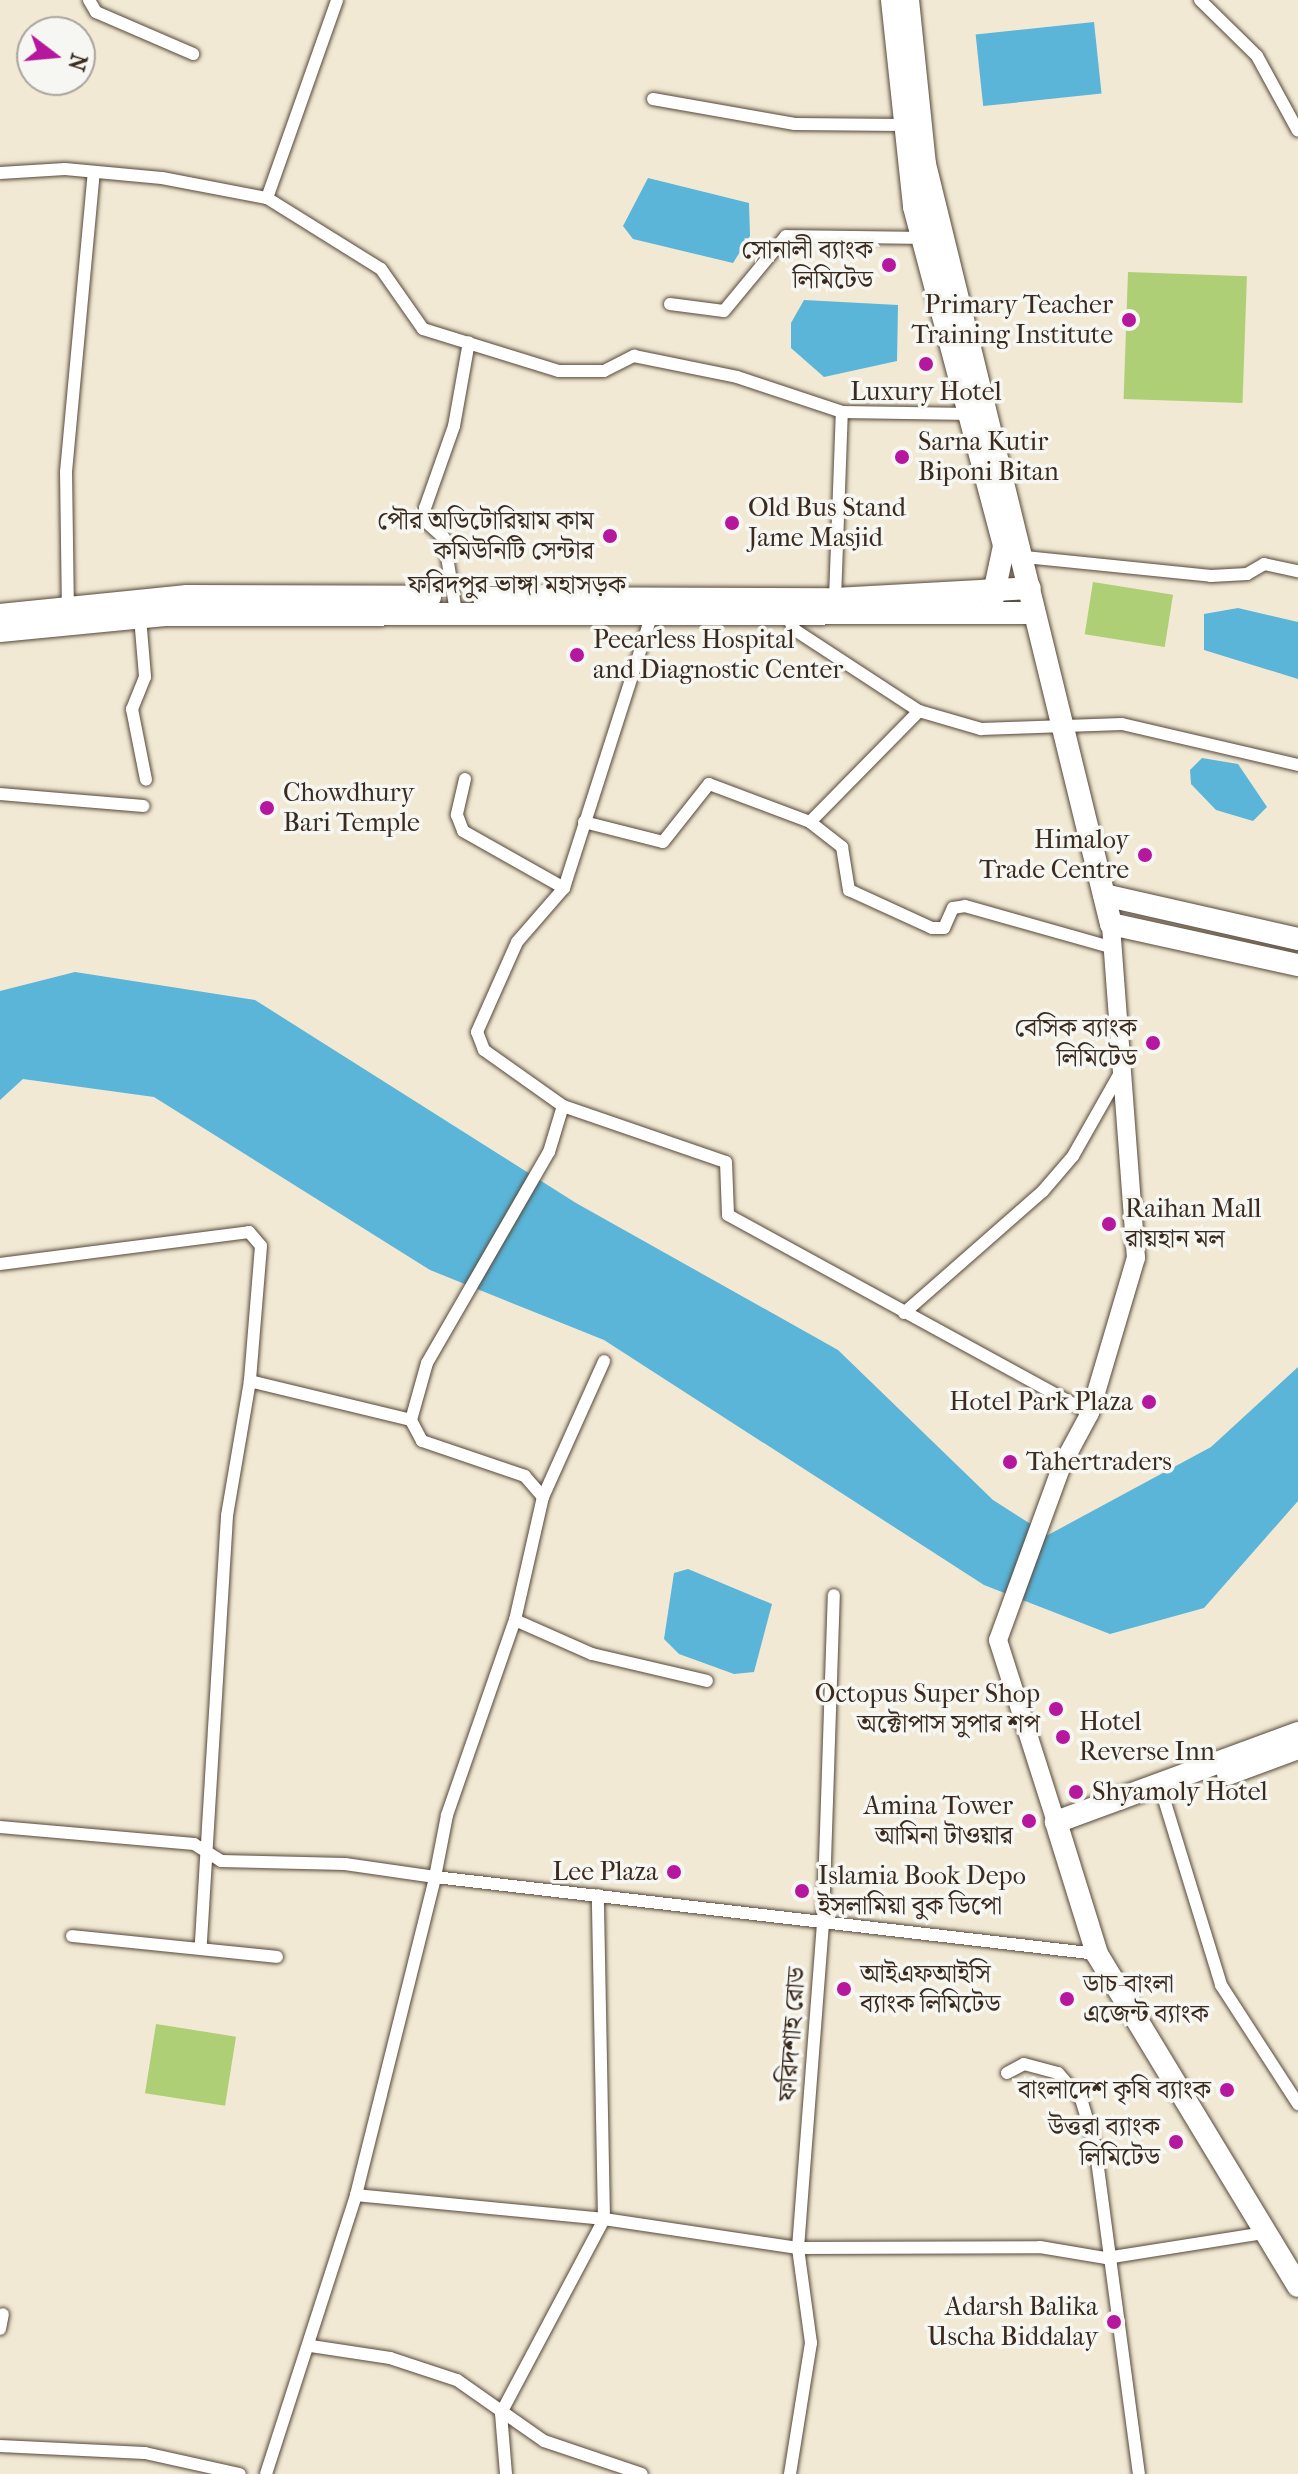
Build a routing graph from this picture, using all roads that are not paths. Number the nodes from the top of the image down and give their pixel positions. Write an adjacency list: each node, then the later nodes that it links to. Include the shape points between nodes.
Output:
1 (89, 0): 6 (street, via 96,12)
2 (337, 0): 12 (street)
3 (892, 0): 8 (highway)
4 (908, 0): 17 (highway, via 925,164)
5 (1200, 0): 9 (street, via 1257,56)
6 (193, 54)
7 (653, 99): 8 (street, via 795,124)
8 (902, 125): 13 (highway)
9 (1298, 131)
10 (94, 172): 11 (street); 12 (street); 30 (street, via 66,472)
11 (0, 173)
12 (267, 198): 15 (street, via 381,269 423,329)
13 (921, 238): 14 (street, via 786,236 724,311); 17 (highway)
14 (670, 304)
15 (469, 342): 16 (street, via 583,374 634,356 651,358 737,377); 24 (street, via 454,426 425,508 425,521 444,538)
16 (842, 412): 17 (street); 21 (street)
17 (981, 412): 18 (highway); 22 (highway, via 1005,555)
18 (1025, 557): 19 (street, via 1211,576 1247,574 1264,564); 20 (highway)
19 (1298, 571)
20 (1030, 588): 22 (highway, ফরিদপুর-ভাঙ্গা মহাসড়ক); 27 (highway)
21 (835, 599): 25 (highway, ফরিদপুর-ভাঙ্গা মহাসড়ক); 26 (highway, ফরিদপুর-ভাঙ্গা মহাসড়ক)
22 (994, 603): 26 (highway, ফরিদপুর-ভাঙ্গা মহাসড়ক); 27 (highway, ফরিদপুর-ভাঙ্গা মহাসড়ক); 34 (highway, via 1030,637 1050,709)
23 (187, 605): 24 (highway, ফরিদপুর-ভাঙ্গা মহাসড়ক); 30 (highway, ফরিদপুর-ভাঙ্গা মহাসড়ক); 31 (highway, ফরিদপুর-ভাঙ্গা মহাসড়ক)
24 (455, 605): 25 (highway, ফরিদপুর-ভাঙ্গা মহাসড়ক)
25 (653, 606): 29 (highway, ফরিদপুর-ভাঙ্গা মহাসড়ক); 40 (street)
26 (878, 606): 29 (highway, ফরিদপুর-ভাঙ্গা মহাসড়ক)
27 (1034, 613): 34 (highway)
28 (0, 615): 30 (highway, ফরিদপুর-ভাঙ্গা মহাসড়ক)
29 (786, 615): 33 (street, via 795,630)
30 (68, 616): 31 (highway, ফরিদপুর-ভাঙ্গা মহাসড়ক); 32 (highway, ফরিদপুর-ভাঙ্গা মহাসড়ক)
31 (140, 617): 37 (street, via 145,677 132,709)
32 (0, 631)
33 (919, 711): 34 (street, via 981,729); 41 (street)
34 (1062, 724): 35 (street, via 1122,724); 43 (highway)
35 (1298, 765)
36 (465, 779): 42 (street, via 457,815 463,831)
37 (146, 780)
38 (0, 794): 39 (street)
39 (143, 806)
40 (584, 822): 41 (street, via 663,842 709,784); 42 (street)
41 (810, 822): 46 (street, via 842,847 849,890 932,928 944,928 953,908 965,906)
42 (564, 888): 49 (street, via 517,942 477,1032 484,1050)
43 (1104, 895): 44 (highway); 45 (highway)
44 (1111, 924): 46 (main road); 47 (highway)
45 (1298, 939)
46 (1113, 948): 48 (main road)
47 (1298, 965)
48 (1127, 1061): 51 (street, via 1073,1156 1043,1191); 54 (main road, via 1136,1258)
49 (563, 1106): 51 (street, via 726,1162 728,1215); 55 (street, via 549,1152 427,1363)
50 (0, 1264): 53 (street, via 249,1232 261,1246)
51 (904, 1313): 54 (street)
52 (604, 1361): 56 (street)
53 (250, 1381): 55 (street); 65 (street, via 227,1516)
54 (1090, 1413): 64 (main road, via 1062,1465 998,1640)
55 (411, 1420): 56 (street, via 422,1441 525,1476)
56 (543, 1497): 58 (street)
57 (834, 1595): 68 (street, ফরিদশাহ রোড)
58 (515, 1620): 59 (street, via 592,1654); 66 (street, via 447,1815)
59 (707, 1681)
60 (1298, 1733): 64 (highway)
61 (1298, 1748): 62 (highway)
62 (1163, 1796): 64 (highway); 74 (street, via 1221,1985)
63 (0, 1827): 65 (street)
64 (1058, 1829): 71 (highway)
65 (205, 1846): 66 (street, via 221,1861 345,1864); 70 (street)
66 (435, 1877): 67 (street); 75 (street)
67 (598, 1895): 68 (street); 76 (street)
68 (823, 1921): 71 (street); 78 (street, ফরিদশাহ রোড)
69 (72, 1936): 70 (street)
70 (201, 1944): 72 (street)
71 (1097, 1954): 77 (highway)
72 (277, 1957)
73 (1007, 2073): 79 (street, via 1024,2064 1058,2073 1081,2099 1095,2145)
74 (1298, 2104)
75 (356, 2195): 76 (street); 83 (street)
76 (604, 2219): 78 (street); 84 (street)
77 (1263, 2233): 79 (street); 80 (highway)
78 (798, 2248): 79 (street, via 1040,2247); 90 (street, ফরিদশাহ রোড, via 811,2343)
79 (1106, 2258): 91 (street)
80 (1298, 2286)
81 (3, 2314): 82 (street)
82 (0, 2329)
83 (311, 2346): 84 (street, via 390,2358 457,2380); 87 (street)
84 (501, 2413): 88 (street); 89 (street, via 544,2441)
85 (0, 2446): 86 (street, via 145,2453)
86 (240, 2474)
87 (266, 2474)
88 (506, 2474)
89 (642, 2474)
90 (790, 2474)
91 (1139, 2474)

